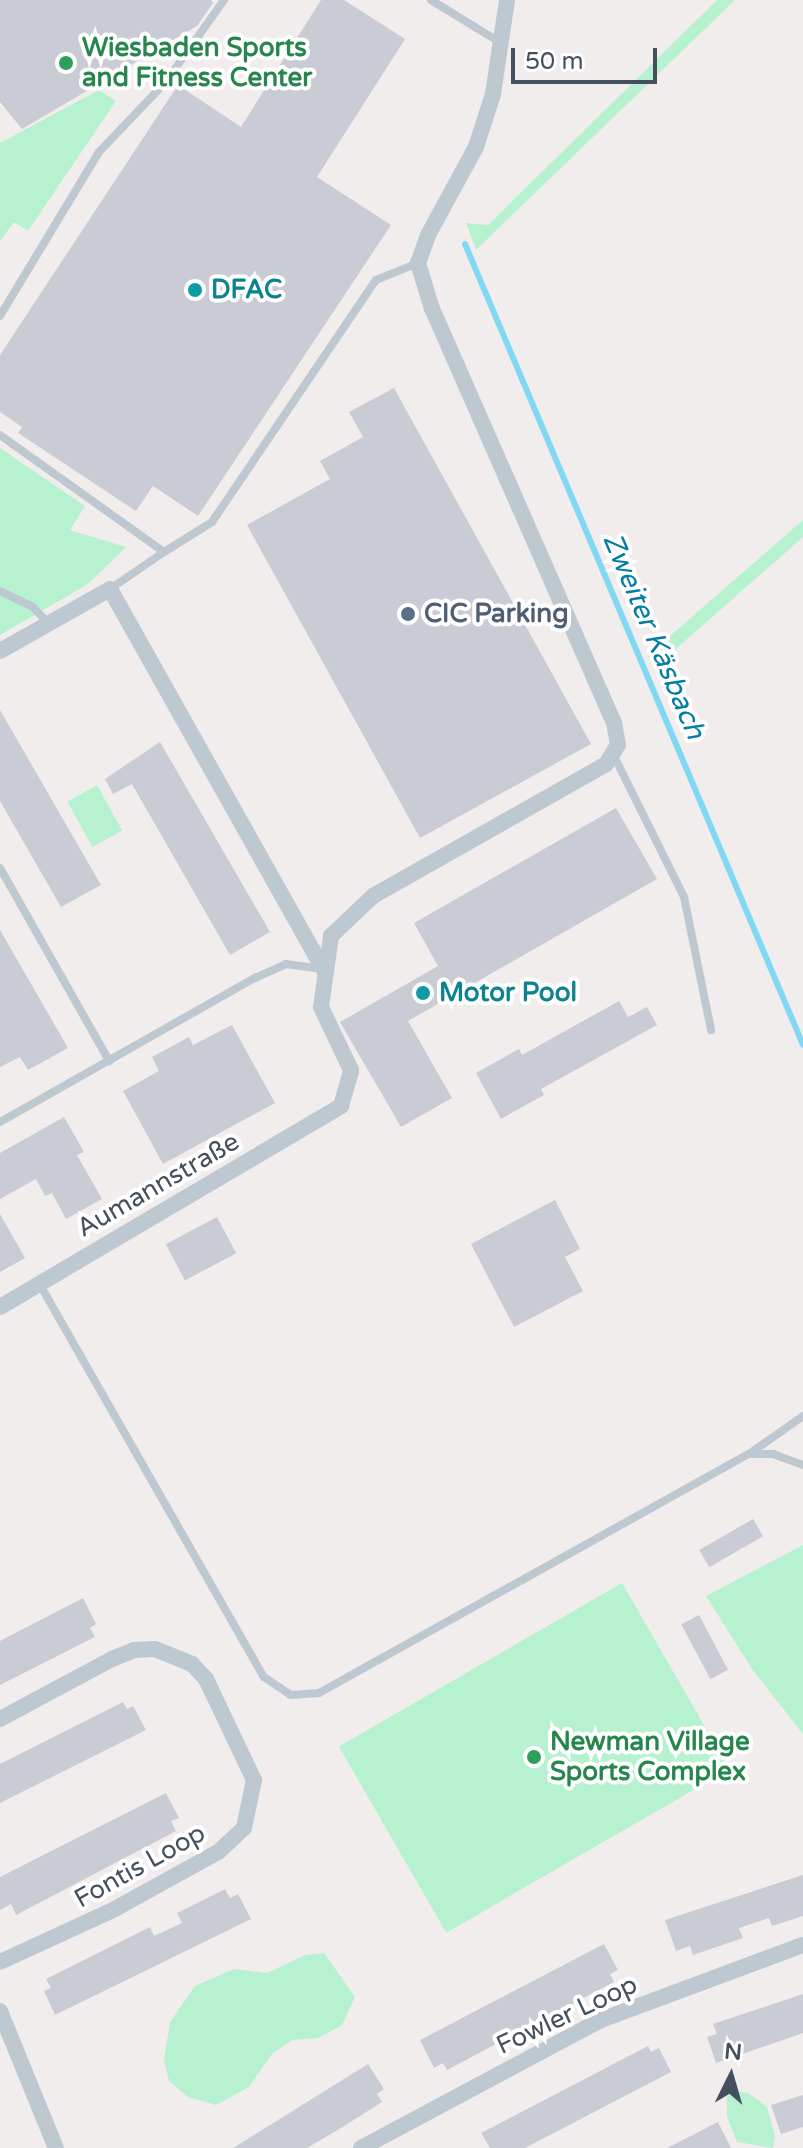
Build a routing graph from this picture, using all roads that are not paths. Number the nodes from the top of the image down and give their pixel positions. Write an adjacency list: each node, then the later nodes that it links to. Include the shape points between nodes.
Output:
1 (224, 0): 6 (lane, via 165,83 99,152)
2 (431, 0): 4 (lane)
3 (507, 0): 4 (street)
4 (501, 43): 5 (street, via 493,94 476,147)
5 (418, 263): 8 (lane, via 376,280 212,522); 13 (street, via 432,309 614,723 618,745)
6 (0, 316)
7 (0, 435): 8 (lane)
8 (164, 552): 9 (lane)
9 (110, 589): 11 (street); 15 (street)
10 (0, 591): 11 (lane, via 33,607)
11 (49, 624): 12 (street)
12 (0, 651)
13 (613, 753): 15 (street, via 606,764 373,896 331,936); 16 (lane, via 684,897)
14 (0, 868): 17 (lane)
15 (323, 969): 17 (lane, via 286,964); 19 (street, Aumannstraße, via 321,1007 351,1070 341,1106)
16 (711, 1030)
17 (109, 1061): 18 (lane)
18 (0, 1122)
19 (39, 1282): 20 (street, Aumannstraße); 22 (lane, via 264,1677 291,1695 319,1693)
20 (0, 1307)
21 (803, 1416): 22 (lane)
22 (749, 1454): 23 (lane, via 773,1454)
23 (803, 1465)
24 (0, 1719): 26 (street, Fontis Loop, via 112,1659 155,1649 192,1664 206,1679 254,1780 244,1828 218,1852 113,1910)
25 (803, 1945): 29 (street, Fowler Loop, via 601,2020)
26 (0, 1962)
27 (0, 2011): 28 (street)
28 (56, 2148)
29 (361, 2148)

